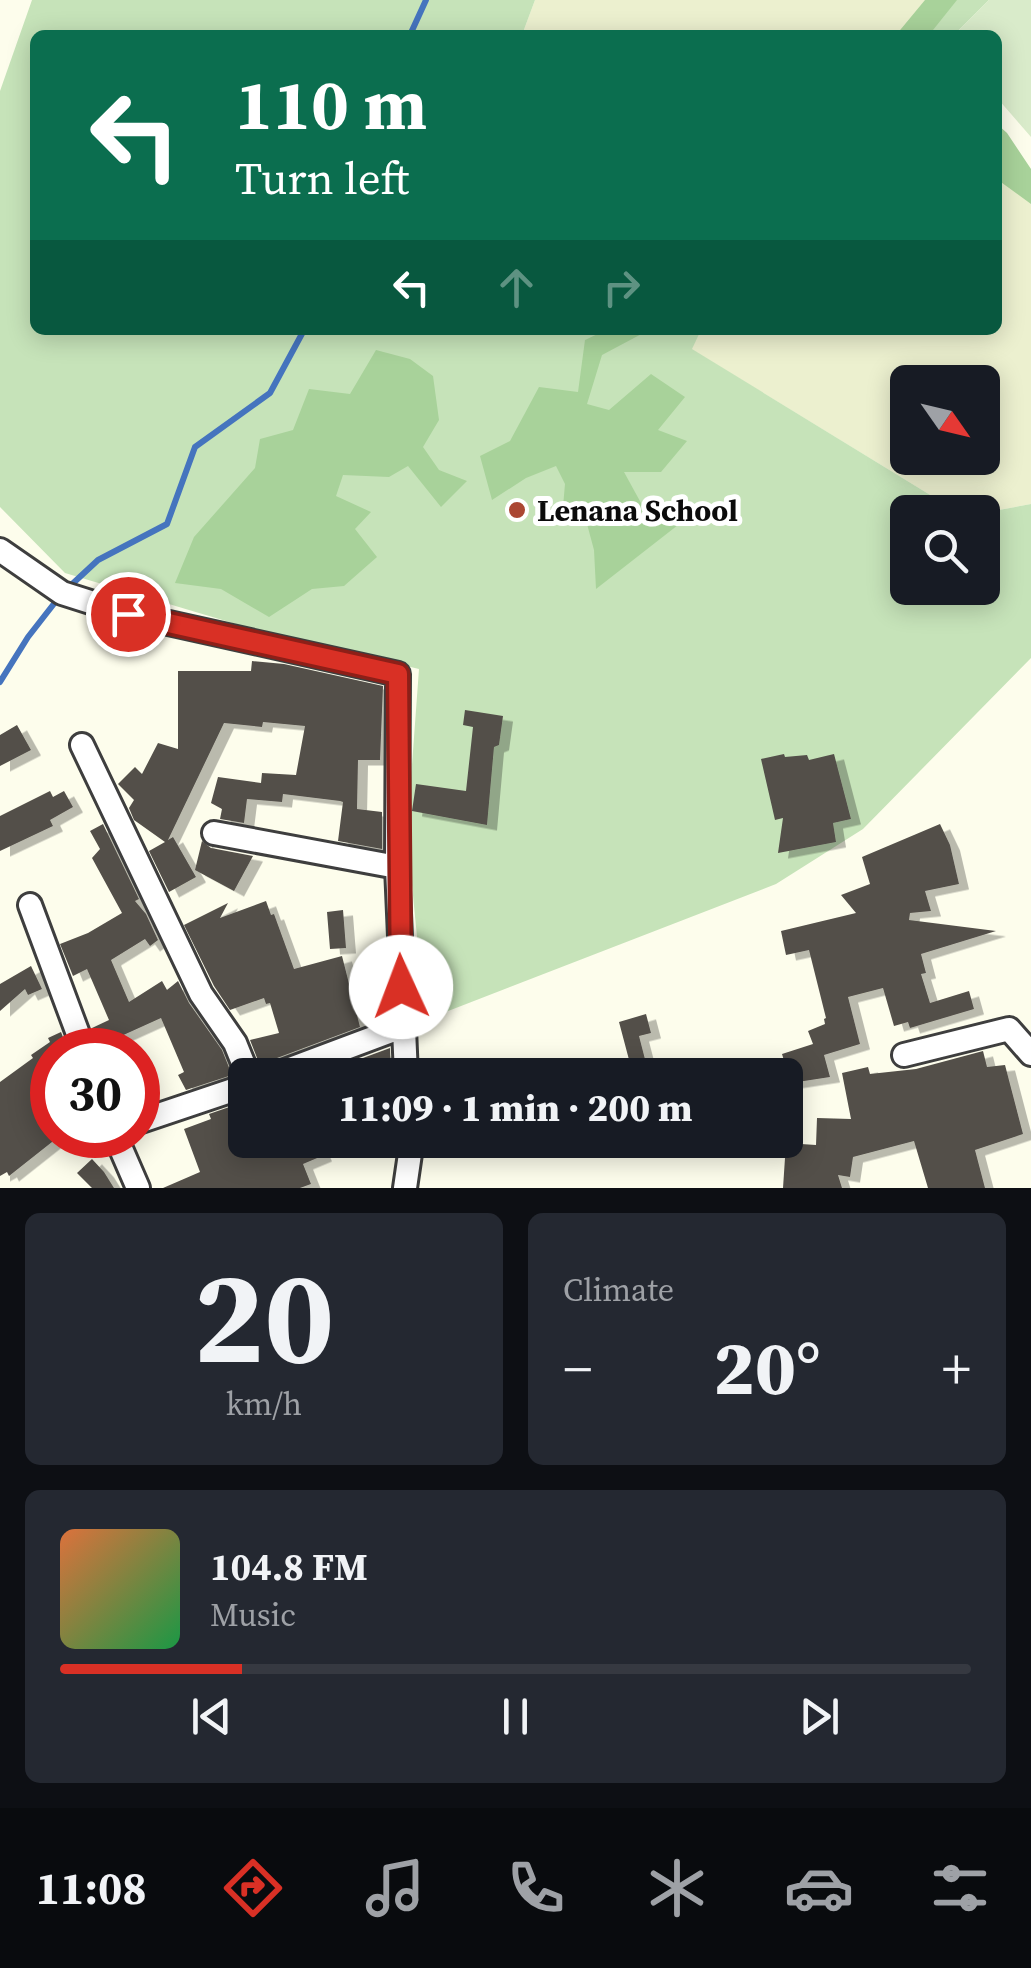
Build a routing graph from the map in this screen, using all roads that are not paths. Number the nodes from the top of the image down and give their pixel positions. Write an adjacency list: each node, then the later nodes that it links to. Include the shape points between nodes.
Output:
1 (0, 550): 4 (street, via 62,593 128,614 398,674)
2 (82, 745): 10 (street, via 201,994)
3 (214, 834): 4 (street)
4 (397, 868): 6 (street)
5 (30, 905): 7 (street)
6 (402, 1027): 11 (street); 12 (street)
7 (76, 1028)
8 (1028, 1047): 9 (street, via 1009,1029)
9 (904, 1055)
10 (241, 1058)
11 (319, 1058)
12 (405, 1058)
13 (228, 1092): 14 (street)
14 (160, 1115)
15 (126, 1158): 17 (street)
16 (409, 1158): 18 (street)
17 (138, 1188)
18 (404, 1188)

